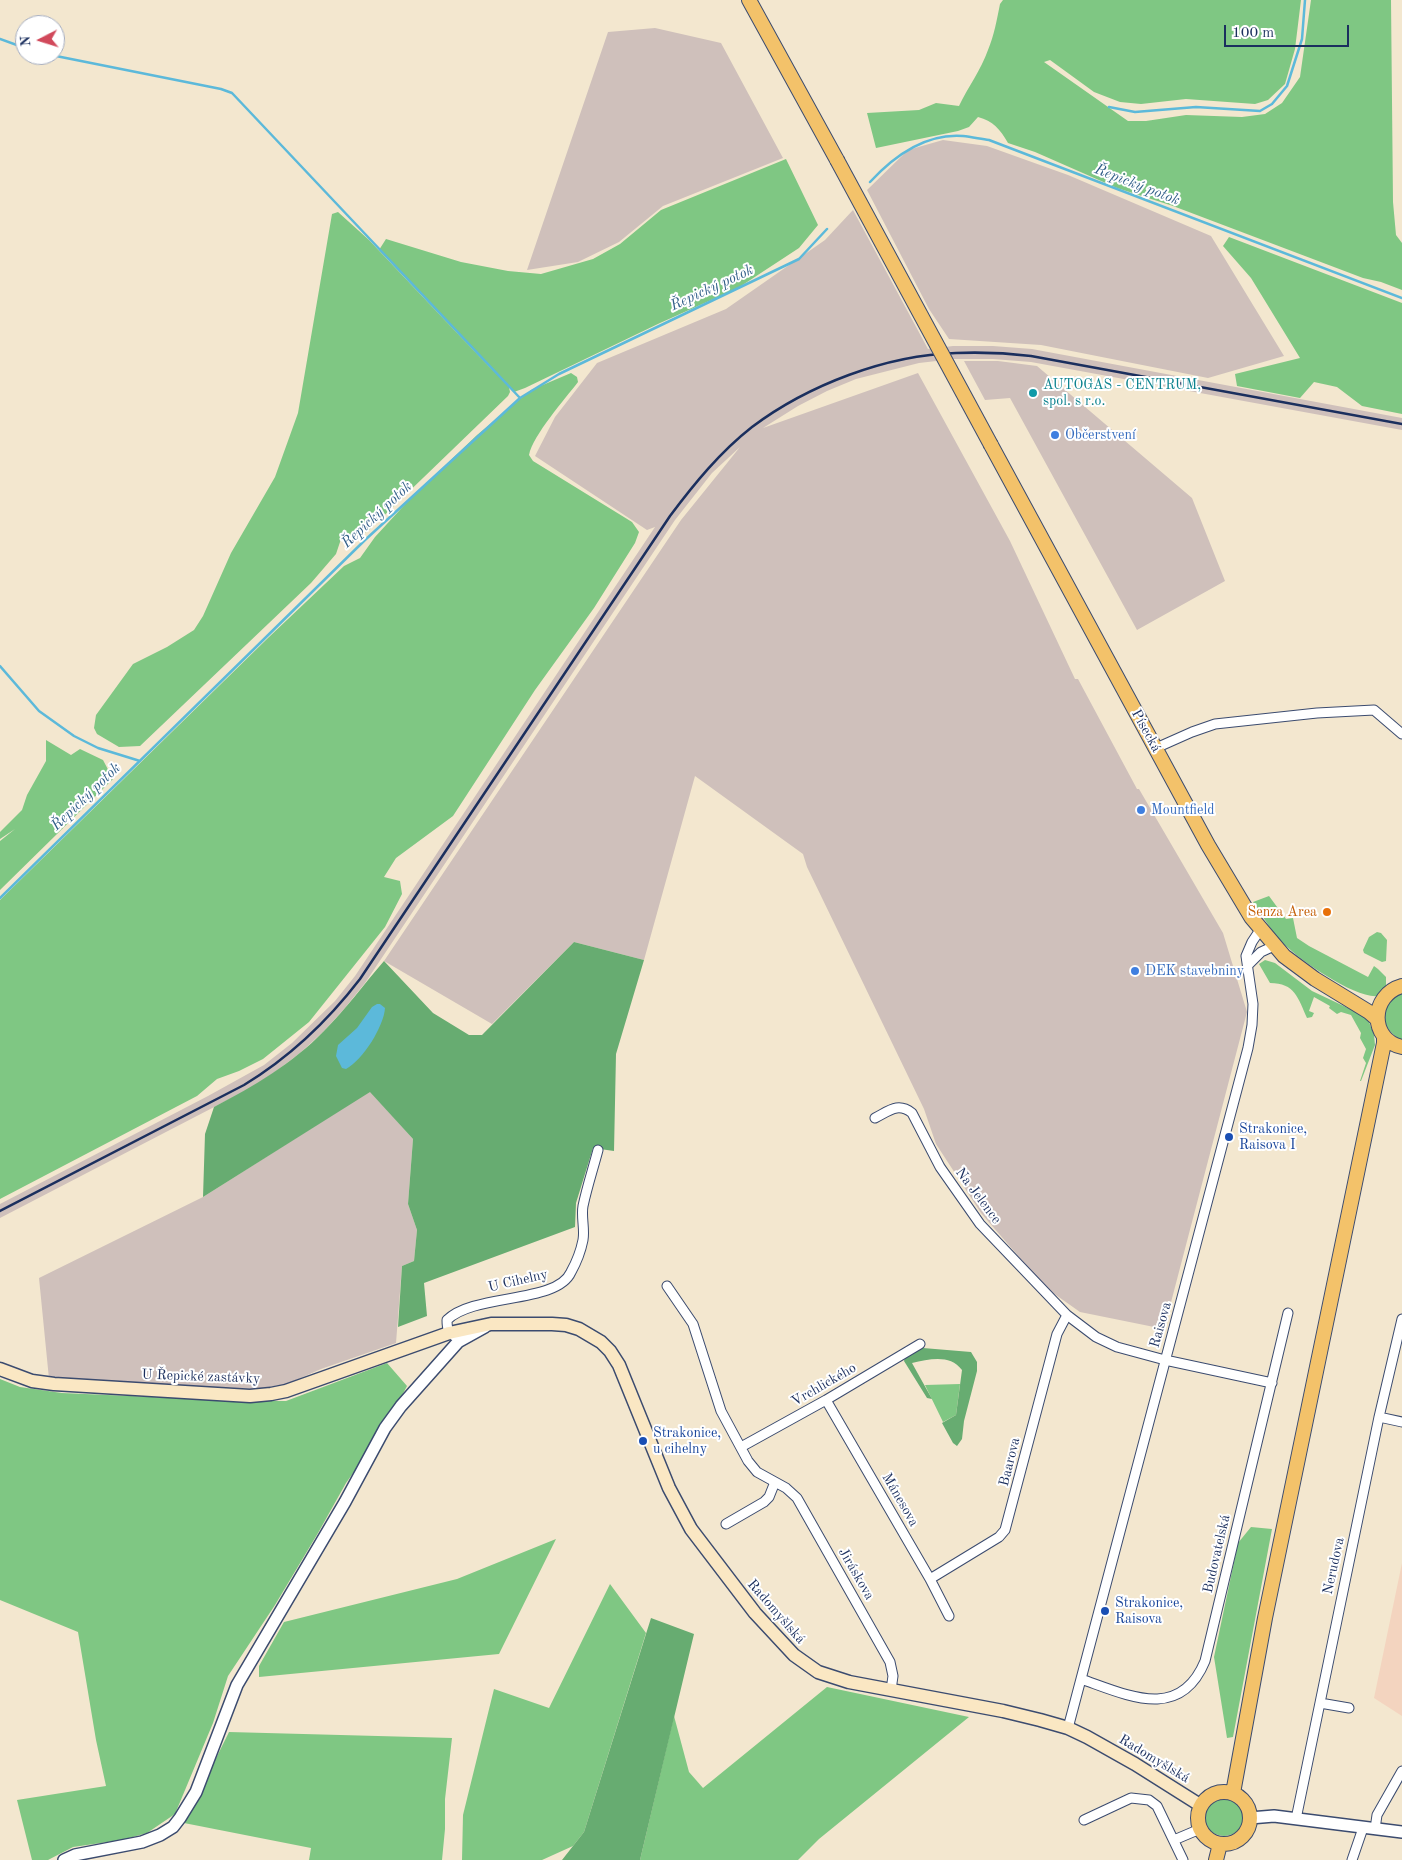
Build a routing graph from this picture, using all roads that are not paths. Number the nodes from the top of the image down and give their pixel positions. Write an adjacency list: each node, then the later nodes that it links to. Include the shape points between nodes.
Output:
1 (749, 0): 3 (main road, Písecká, bridge, via 991,444)
2 (1402, 734): 3 (street, Písecká, via 1374,710 1215,724)
3 (1161, 746): 4 (main road, Písecká, via 1223,872)
4 (1260, 930): 5 (main road, Písecká); 6 (street, Raisova, via 1248,949)
5 (1274, 946): 6 (street); 8 (main road, Písecká, via 1300,969)
6 (1248, 965): 22 (street, Raisova, via 1253,1004 1248,1048)
7 (1402, 986): 9 (main road)
8 (1334, 990): 9 (main road, Písecká, via 1366,1000); 10 (main road, Písecká)
9 (1383, 998): 10 (main road)
10 (1377, 1019): 11 (main road)
11 (1384, 1036): 12 (main road); 13 (main road)
12 (1402, 1048): 13 (main road, via 1390,1055)
13 (1374, 1087): 39 (main road, via 1252,1681)
14 (875, 1118): 18 (street, Na Jelence, via 896,1107 912,1112 940,1167 980,1224)
15 (598, 1150): 20 (street, U Cihelny, via 582,1208 583,1240 564,1284 454,1312 447,1320)
16 (667, 1286): 28 (street, Jiráskova, via 693,1324 721,1411)
17 (1288, 1313): 24 (street, Budovatelská)
18 (1067, 1315): 22 (street, Na Jelence, via 1106,1342); 31 (street, Baarova, via 1057,1334 1005,1530 999,1537)
19 (1402, 1320): 26 (street, Nerudova)
20 (454, 1338): 23 (main road, U Řepické zastávky, via 271,1394 250,1396 54,1384 32,1381); 34 (main road, Radomyšlská, via 491,1324 518,1323 566,1325 601,1342 619,1365 669,1488 692,1529 756,1613 794,1655 818,1672 848,1682); 49 (street, via 385,1428 237,1685 196,1792 180,1818 160,1836)
21 (920, 1344): 25 (street, Vrchlického)
22 (1165, 1360): 24 (street, Na Jelence); 33 (street, Raisova)
23 (0, 1369)
24 (1272, 1383): 33 (street, Budovatelská, via 1205,1661 1199,1674 1178,1694 1152,1700)
25 (826, 1400): 28 (street, Vrchlického); 31 (street, Mánesova)
26 (1379, 1417): 27 (street); 35 (street, Nerudova)
27 (1402, 1422)
28 (741, 1447): 29 (street, Jiráskova, via 752,1467)
29 (776, 1482): 30 (street, via 764,1502); 34 (street, Jiráskova, via 797,1498 890,1662)
30 (726, 1524)
31 (930, 1579): 32 (street, Mánesova)
32 (949, 1616)
33 (1081, 1679): 37 (street, Raisova)
34 (891, 1690): 37 (main road, Radomyšlská, via 1030,1717)
35 (1320, 1703): 36 (street); 42 (street, Nerudova)
36 (1349, 1708)
37 (1068, 1728): 40 (main road, Radomyšlská, via 1115,1752)
38 (1402, 1771): 44 (street)
39 (1233, 1793): 40 (main road, via 1211,1794); 41 (main road, via 1247,1805)
40 (1200, 1805): 45 (main road, via 1197,1817)
41 (1250, 1818): 42 (street, via 1274,1816); 48 (main road, via 1241,1838)
42 (1296, 1819): 44 (street)
43 (1084, 1820): 47 (street, via 1131,1798 1149,1800 1157,1806)
44 (1369, 1828): 46 (street); 52 (street)
45 (1200, 1829): 47 (street); 48 (main road, via 1208,1839)
46 (1402, 1832)
47 (1174, 1840): 50 (street)
48 (1220, 1844): 51 (main road)
49 (64, 1860)
50 (1183, 1860)
51 (1216, 1860)
52 (1352, 1860)

